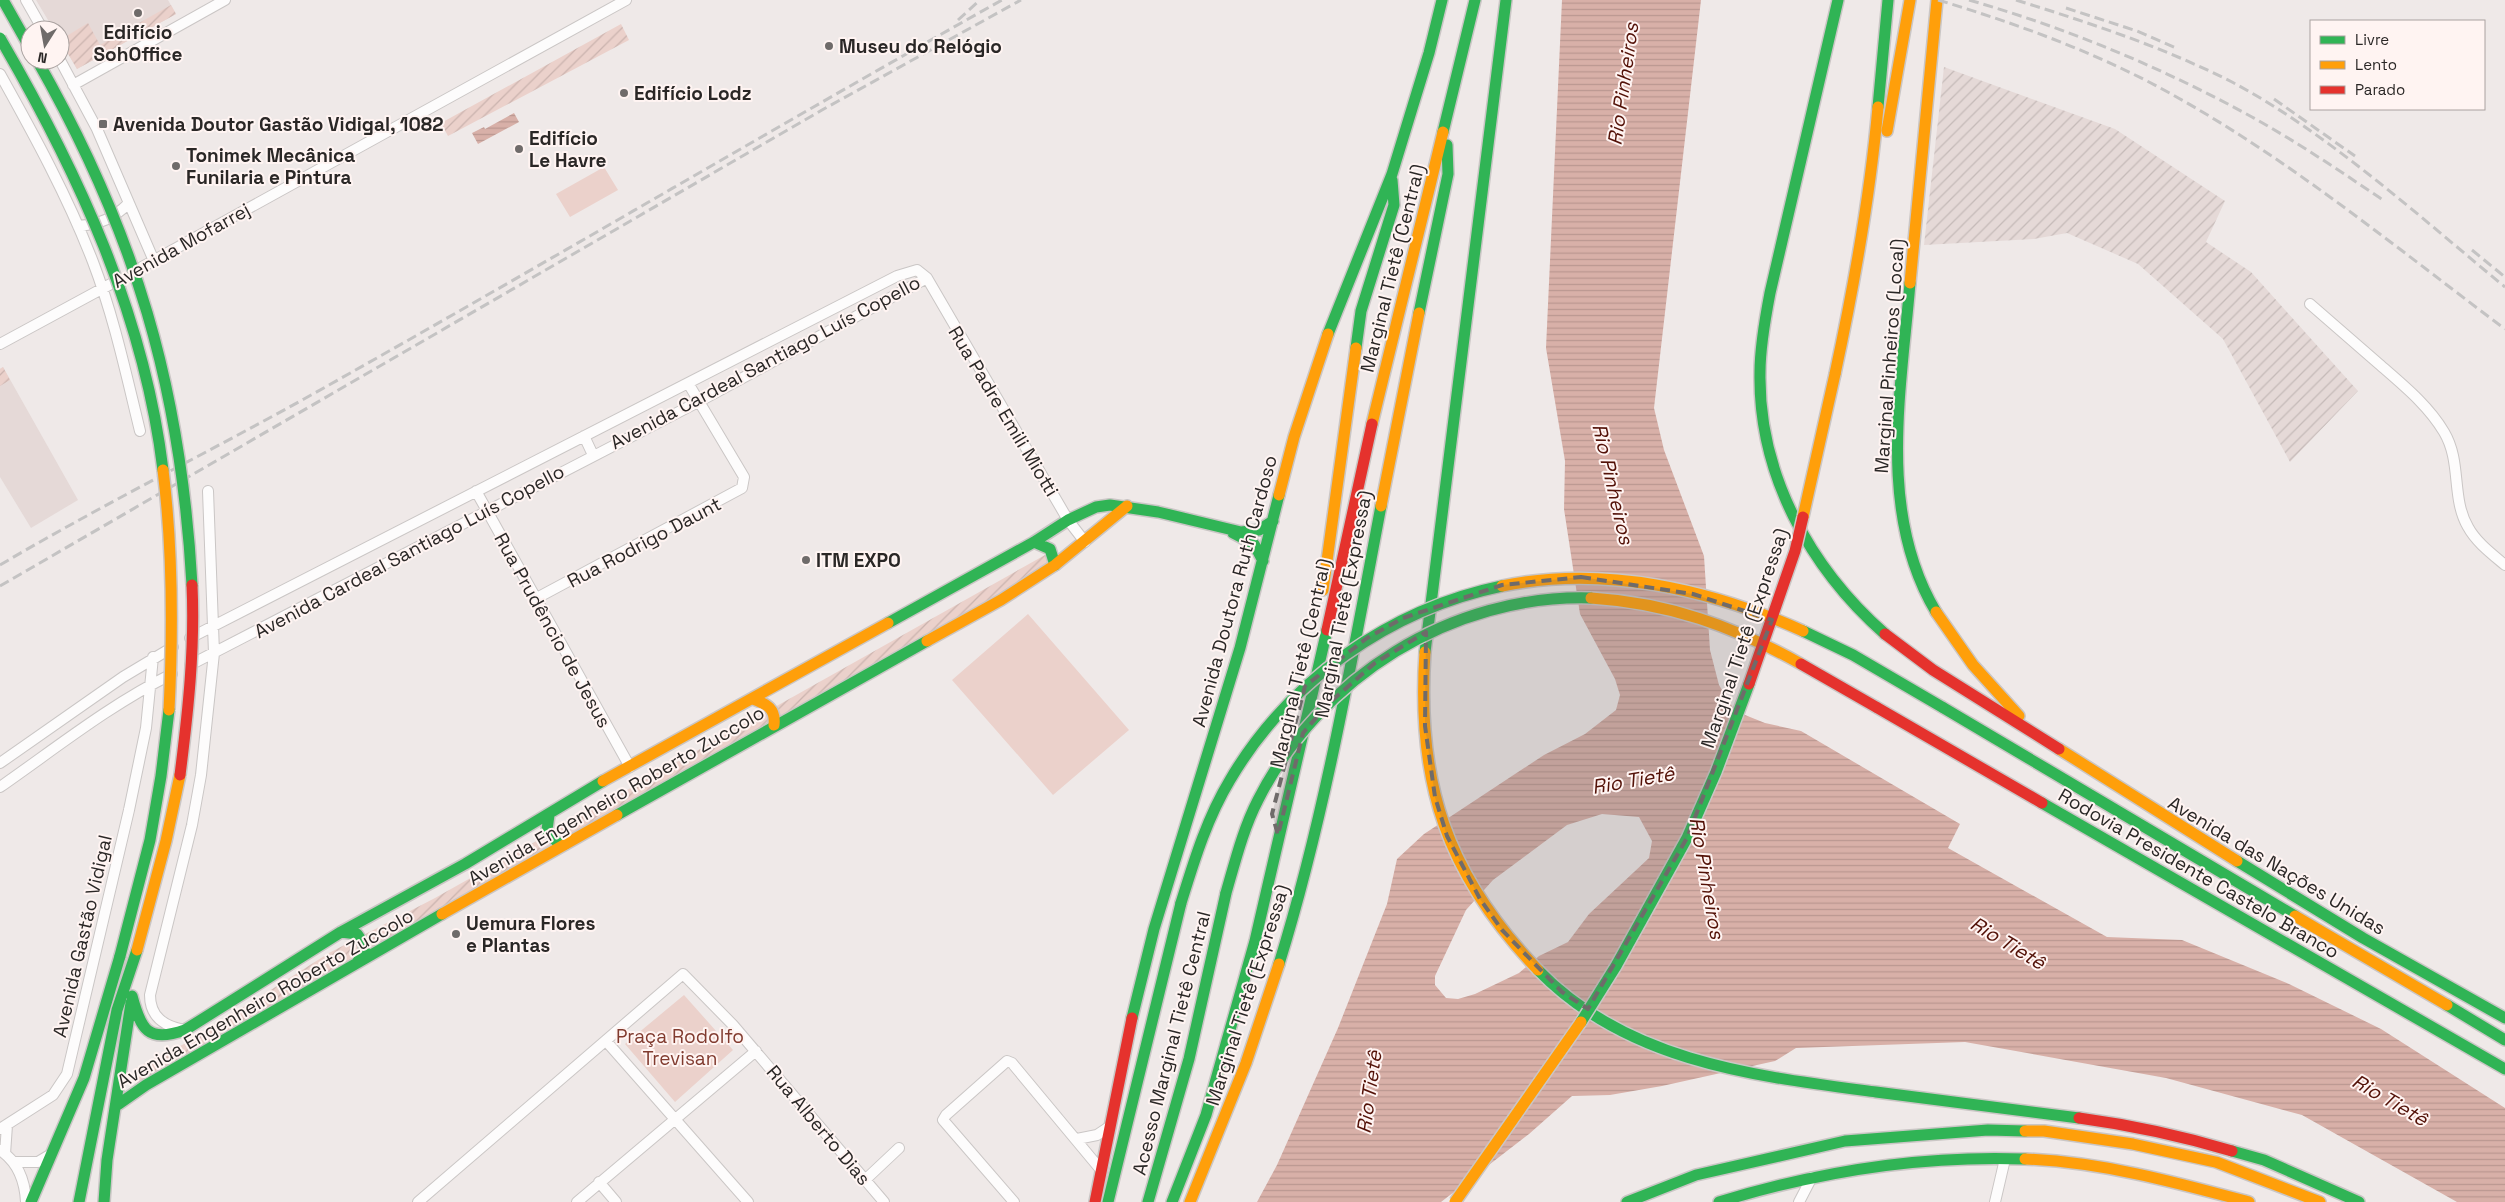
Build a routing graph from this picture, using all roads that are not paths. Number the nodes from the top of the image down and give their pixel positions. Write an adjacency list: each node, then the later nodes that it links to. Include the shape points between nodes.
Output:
1 (3, 0): 13 (main road)
2 (26, 0): 12 (street)
3 (225, 0): 18 (street)
4 (626, 0): 24 (street, Avenida Mofarrej)
5 (1442, 0): 21 (main road, Avenida Doutora Ruth Cardoso)
6 (1475, 0): 19 (main road, Marginal Tietê (Expressa))
7 (1506, 0): 112 (main road, via 1426,647 1425,726 1434,797 1447,836 1480,900 1528,960 1562,992 1641,1041 1688,1058 1737,1072 1784,1080 2116,1123 2200,1141 2264,1160)
8 (1838, 0): 55 (main road, via 1782,238 1760,353 1763,422 1770,455 1809,548 1840,590 1899,645 1958,687)
9 (1888, 0): 20 (main road)
10 (1910, 0): 20 (main road, via 1887,129)
11 (1937, 0): 55 (main road, Marginal Pinheiros (Local), via 1901,399 1899,498 1904,532 1915,567 1939,617 1972,665)
12 (37, 20)
13 (20, 30)
14 (0, 38): 80 (main road, Avenida Gastão Vidigal, bridge, via 68,162 120,286 133,326 150,395 166,492 174,591 169,713 150,841 92,1055)
15 (42, 70): 64 (main road, bridge, via 108,199 141,289 166,384 185,499 191,579 188,711 172,819)
16 (65, 70): 18 (street)
17 (0, 74): 23 (street)
18 (73, 85): 22 (street)
19 (1444, 127): 60 (main road, Marginal Tietê (Central)); 104 (main road, Marginal Tietê (Expressa), via 1448,174 1361,612 1303,879 1257,1030)
20 (1873, 162): 105 (main road, Marginal Tietê (Expressa), bridge, via 1853,292 1796,551 1716,772 1687,838 1611,974 1565,1046)
21 (1392, 174): 39 (main road, Avenida Doutora Ruth Cardoso, via 1310,382); 60 (main road, via 1394,205 1361,311 1312,657 1273,809)
22 (130, 203): 23 (street, via 108,220); 24 (street)
23 (78, 226): 26 (street)
24 (154, 260): 26 (street, Avenida Mofarrej)
25 (927, 278): 29 (street, Avenida Cardeal Santiago Luís Copello, via 920,270 905,272); 30 (street, Avenida Cardeal Santiago Luís Copello); 38 (street, Rua Padre Emili Miotti)
26 (102, 289): 28 (street, Avenida Mofarrej); 31 (street)
27 (2310, 304): 45 (street, via 2432,414 2453,452 2462,514 2468,528)
28 (0, 344)
29 (688, 383): 30 (street); 32 (street, Avenida Cardeal Santiago Luís Copello)
30 (700, 401): 33 (street, Avenida Cardeal Santiago Luís Copello); 46 (street, Rua Rodrigo Daunt, via 744,477 744,485 734,494)
31 (140, 431)
32 (584, 436): 33 (street); 35 (street, Avenida Cardeal Santiago Luís Copello)
33 (593, 455): 37 (street, Avenida Cardeal Santiago Luís Copello)
34 (208, 490): 47 (street)
35 (476, 491): 37 (street, Rua Prudêncio de Jesus); 47 (street, Avenida Cardeal Santiago Luís Copello)
36 (1127, 506): 38 (main road, Avenida Engenheiro Roberto Zuccolo, via 1096,507); 40 (main road, Avenida Engenheiro Roberto Zuccolo); 42 (main road, Avenida Engenheiro Roberto Zuccolo)
37 (486, 511): 46 (street, Rua Prudêncio de Jesus); 48 (street, Avenida Cardeal Santiago Luís Copello)
38 (1068, 520): 41 (main road, Avenida Engenheiro Roberto Zuccolo); 42 (street, Rua Padre Emili Miotti)
39 (1273, 521): 40 (main road, Avenida Engenheiro Roberto Zuccolo, via 1251,532); 43 (main road, Avenida Doutora Ruth Cardoso)
40 (1224, 529): 43 (main road, Avenida Engenheiro Roberto Zuccolo, via 1254,544)
41 (1034, 542): 44 (main road, via 1053,552); 51 (main road, Avenida Engenheiro Roberto Zuccolo)
42 (1085, 542): 44 (main road, Avenida Engenheiro Roberto Zuccolo)
43 (1263, 561): 75 (main road, Avenida Doutora Ruth Cardoso, via 1228,692 1157,918 1124,1048)
44 (1055, 565): 53 (main road, Avenida Engenheiro Roberto Zuccolo, via 1001,600)
45 (2505, 565)
46 (535, 600): 57 (street, Rua Prudêncio de Jesus)
47 (214, 625): 48 (street); 49 (street, Avenida Cardeal Santiago Luís Copello)
48 (214, 653): 50 (street, Avenida Cardeal Santiago Luís Copello); 52 (street)
49 (153, 657): 50 (street, Avenida Gastão Vidigal); 56 (street, Avenida Cardeal Santiago Luís Copello)
50 (152, 684): 54 (street, Avenida Gastão Vidigal); 58 (street, Avenida Cardeal Santiago Luís Copello)
51 (753, 699): 53 (main road, via 773,709 776,716); 57 (main road, Avenida Engenheiro Roberto Zuccolo)
52 (207, 722): 54 (street, via 196,714 178,711 158,717); 68 (street, via 192,825 150,995 153,1012 159,1020)
53 (774, 725): 61 (main road, Avenida Engenheiro Roberto Zuccolo)
54 (146, 728): 76 (street, Avenida Gastão Vidigal, via 67,1074 53,1095)
55 (2035, 734): 67 (main road, Avenida das Nações Unidas, via 2243,866)
56 (0, 764)
57 (630, 767): 59 (main road, Avenida Engenheiro Roberto Zuccolo)
58 (0, 787)
59 (549, 815): 61 (main road, via 548,830 557,842); 63 (main road, Avenida Engenheiro Roberto Zuccolo)
60 (1278, 835): 103 (main road, Marginal Tietê (Central), via 1255,941 1225,1050 1206,1115)
61 (565, 844): 65 (main road, Avenida Engenheiro Roberto Zuccolo)
62 (1226, 893): 72 (main road, Rodovia Presidente Castelo Branco, bridge, via 1246,826 1259,798 1302,734 1328,704 1375,663 1416,638 1505,607 1560,598 1619,601 1662,607 1704,619 1748,638 1876,707); 102 (main road, Acesso Marginal Tietê Central, via 1189,1059)
63 (341, 932): 65 (main road, via 357,934 363,940 365,948); 68 (main road, Avenida Engenheiro Roberto Zuccolo)
64 (136, 954): 66 (main road); 92 (main road, via 117,1010)
65 (358, 962): 73 (main road, Avenida Engenheiro Roberto Zuccolo, via 146,1085)
66 (132, 996): 68 (main road, Avenida Engenheiro Roberto Zuccolo, via 138,1018 148,1033 163,1037); 73 (main road)
67 (2505, 1018)
68 (185, 1030)
69 (2505, 1040): 101 (main road, bridge, via 1898,680 1801,630 1693,594 1619,581 1581,577 1502,584 1442,602 1367,638 1308,684 1268,727 1230,779 1208,823 1181,903)
70 (606, 1041): 71 (street, Rua Alberto Dias, via 683,974); 74 (street); 94 (street)
71 (756, 1051): 74 (street); 86 (street, Rua Alberto Dias)
72 (2505, 1069)
73 (116, 1106): 93 (main road)
74 (676, 1118): 87 (street); 97 (street)
75 (1109, 1126): 77 (street, via 1097,1136); 84 (main road, Avenida Doutora Ruth Cardoso)
76 (4, 1127): 79 (street, Avenida Gastão Vidigal)
77 (1077, 1139): 84 (street); 99 (street, via 1007,1061 946,1114 943,1120)
78 (900, 1148): 86 (street)
79 (2, 1152): 82 (street)
80 (52, 1153): 82 (street, via 38,1162); 91 (main road, Avenida Gastão Vidigal)
81 (2005, 1159): 85 (main road, via 1902,1163); 88 (main road, via 2070,1163 2149,1175); 109 (street)
82 (14, 1162): 90 (street, via 26,1189)
83 (1751, 1163): 89 (main road); 106 (main road, via 1696,1175); 111 (main road, via 1845,1141 1988,1130 2044,1131 2133,1144 2216,1162)
84 (1101, 1170): 100 (main road, Avenida Doutora Ruth Cardoso)
85 (1812, 1177): 107 (main road); 108 (street)
86 (866, 1180): 98 (street, Rua Alberto Dias)
87 (599, 1182): 95 (street); 96 (street)
88 (2219, 1197): 110 (main road)
89 (1670, 1198)
90 (26, 1202)
91 (31, 1202)
92 (79, 1202)
93 (104, 1202)
94 (418, 1202)
95 (577, 1202)
96 (616, 1202)
97 (748, 1202)
98 (884, 1202)
99 (1014, 1202)
100 (1095, 1202)
101 (1108, 1202)
102 (1148, 1202)
103 (1172, 1202)
104 (1190, 1202)
105 (1454, 1202)
106 (1627, 1202)
107 (1719, 1202)
108 (1799, 1202)
109 (1995, 1202)
110 (2249, 1202)
111 (2320, 1202)
112 (2359, 1202)

